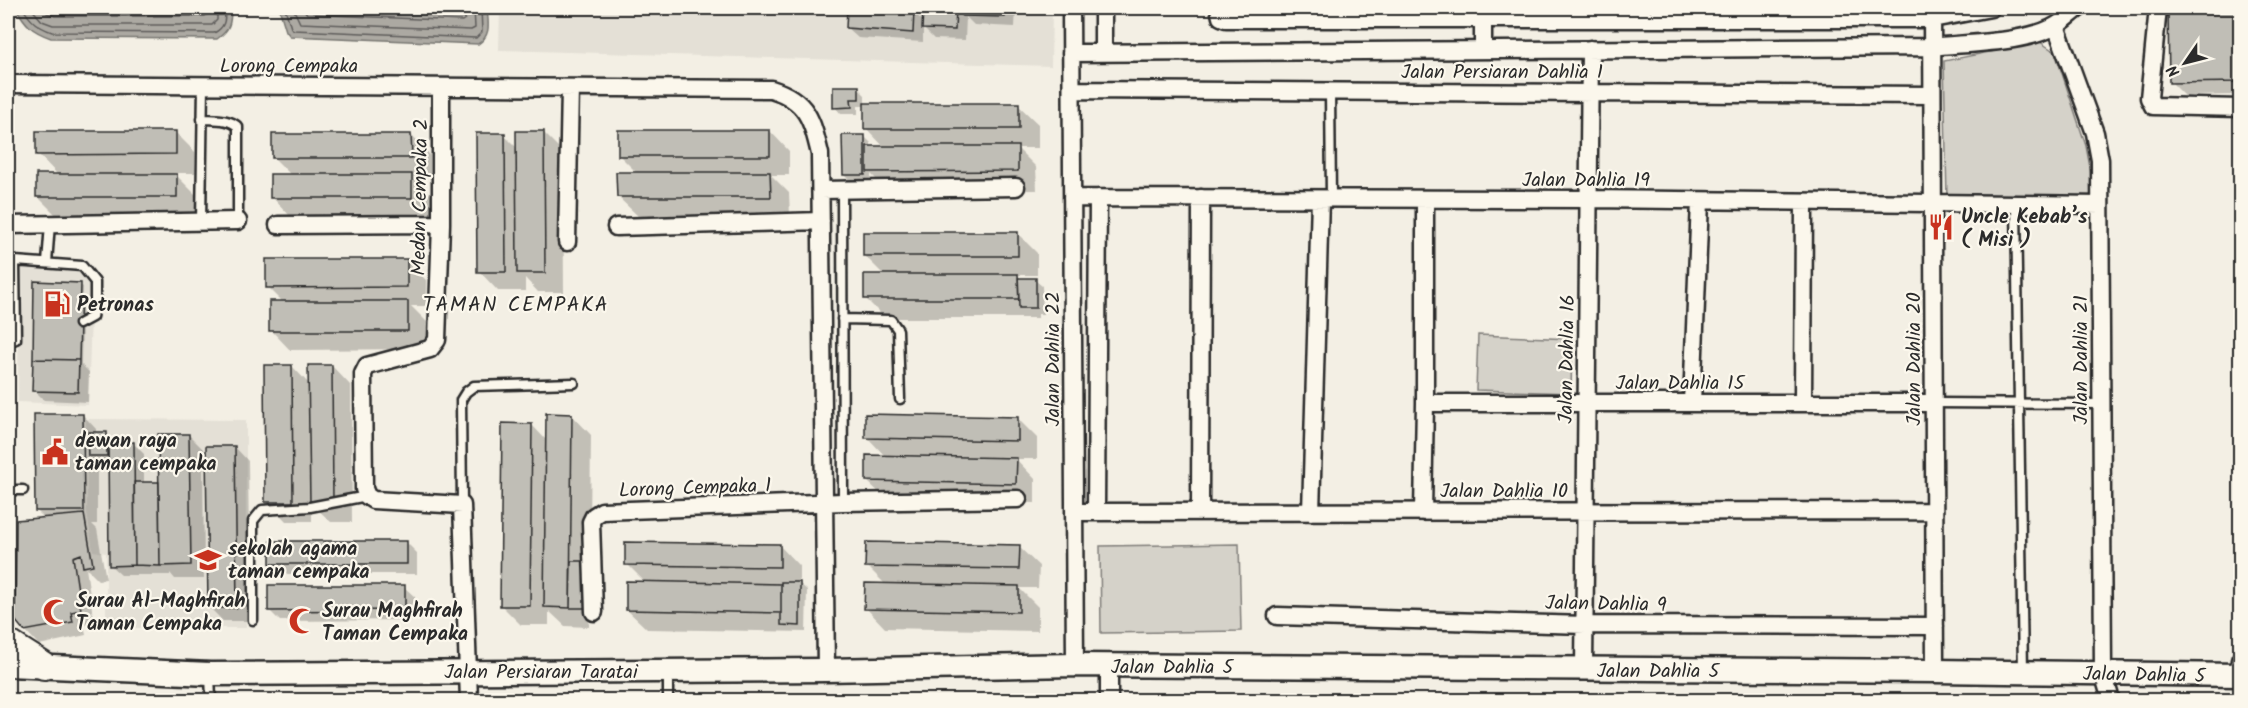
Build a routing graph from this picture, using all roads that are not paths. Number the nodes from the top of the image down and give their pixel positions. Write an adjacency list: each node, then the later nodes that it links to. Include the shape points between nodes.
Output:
1 (1071, 8): 13 (street, Jalan Dahlia 22)
2 (1103, 8): 14 (street)
3 (1990, 8): 8 (street)
4 (2079, 8): 9 (street)
5 (2158, 8): 23 (street, via 2149,98 2153,106)
6 (1220, 12): 7 (street, via 1226,19)
7 (1483, 13): 8 (street); 12 (street)
8 (1932, 13): 10 (street, Jalan Dahlia 20)
9 (2056, 26): 10 (street, Jalan Persiaran Dahlia 1, via 2016,38); 38 (street, Jalan Dahlia 21, via 2098,145)
10 (1932, 47): 11 (street, Jalan Persiaran Dahlia 1); 22 (street, Jalan Dahlia 20)
11 (1590, 49): 12 (street, Jalan Persiaran Dahlia 1); 21 (street, Jalan Dahlia 16)
12 (1483, 50): 14 (street, Jalan Persiaran Dahlia 1)
13 (1071, 53): 14 (street, Jalan Persiaran Dahlia 1); 19 (street, Jalan Dahlia 22)
14 (1103, 53)
15 (8, 84): 16 (street, Lorong Cempaka)
16 (203, 86): 17 (street, Lorong Cempaka); 24 (lane)
17 (441, 87): 18 (street, Lorong Cempaka); 42 (street, Medan Cempaka 2)
18 (570, 88): 26 (street, Lorong Cempaka, via 771,89 785,93 801,106 813,124 820,154); 47 (street)
19 (1072, 90): 20 (street, Jalan Persiaran Dahlia 1); 28 (street, Jalan Dahlia 22)
20 (1330, 91): 21 (street, Jalan Persiaran Dahlia 1); 31 (lane)
21 (1590, 93): 22 (street, Jalan Persiaran Dahlia 1); 33 (street, Jalan Dahlia 16)
22 (1932, 95): 36 (street, Jalan Dahlia 20)
23 (2241, 108)
24 (202, 119): 40 (lane, via 228,121 238,128); 41 (lane)
25 (1016, 187): 27 (street)
26 (821, 190): 27 (street); 39 (street, Lorong Cempaka)
27 (842, 190): 50 (lane)
28 (1072, 198): 29 (street, Jalan Dahlia 19); 71 (street, Jalan Dahlia 22)
29 (1098, 198): 30 (street, Jalan Dahlia 19); 72 (street)
30 (1201, 198): 31 (street, Jalan Dahlia 19); 73 (street)
31 (1325, 199): 32 (street, Jalan Dahlia 19); 74 (street)
32 (1425, 199): 33 (street, Jalan Dahlia 19); 55 (street)
33 (1589, 200): 34 (street, Jalan Dahlia 19); 56 (street, Jalan Dahlia 16)
34 (1700, 201): 35 (street, Jalan Dahlia 19); 57 (street)
35 (1804, 202): 36 (street, Jalan Dahlia 19); 58 (street)
36 (1933, 204): 37 (street, Jalan Dahlia 19); 59 (street, Jalan Dahlia 20)
37 (2016, 205): 38 (street, Jalan Dahlia 19); 60 (lane)
38 (2100, 206): 61 (street, Jalan Dahlia 21)
39 (821, 220): 46 (street); 67 (street, Lorong Cempaka)
40 (238, 221): 41 (street)
41 (201, 222): 44 (street)
42 (441, 224): 45 (street); 64 (street, Medan Cempaka 2, via 437,340 430,349 367,366 363,374)
43 (8, 225): 44 (street)
44 (50, 225): 49 (lane)
45 (278, 225)
46 (616, 227)
47 (567, 242)
48 (11, 260): 49 (lane); 52 (lane, via 16,339)
49 (47, 262): 51 (lane, via 82,266 95,282 92,317)
50 (842, 319): 54 (lane, via 891,320 898,330); 66 (lane)
51 (80, 324)
52 (8, 342)
53 (574, 383): 68 (lane, via 474,386 466,392 461,400)
54 (900, 399)
55 (1425, 403): 56 (street, Jalan Dahlia 15); 75 (street)
56 (1587, 403): 57 (street, Jalan Dahlia 15); 70 (street, Jalan Dahlia 16)
57 (1692, 403): 58 (street, Jalan Dahlia 15)
58 (1803, 403): 59 (street, Jalan Dahlia 15)
59 (1934, 403): 60 (lane); 69 (street, Jalan Dahlia 20)
60 (2019, 404): 61 (lane); 92 (lane)
61 (2101, 404): 93 (street, Jalan Dahlia 21)
62 (8, 490): 63 (lane)
63 (23, 490)
64 (367, 496): 68 (street, via 382,502); 78 (lane, via 310,507 262,510 253,521)
65 (1018, 499): 66 (street)
66 (843, 502): 67 (street)
67 (824, 503): 76 (street, Lorong Cempaka 1, via 602,511 591,522); 87 (street, Lorong Cempaka)
68 (462, 505): 89 (street)
69 (1934, 510): 70 (street, Jalan Dahlia 10); 80 (street, Jalan Dahlia 20)
70 (1586, 511): 75 (street, Jalan Dahlia 10); 79 (street, Jalan Dahlia 16)
71 (1074, 512): 72 (street, Jalan Dahlia 10); 83 (street, Jalan Dahlia 22)
72 (1096, 512): 73 (street, Jalan Dahlia 10)
73 (1200, 512): 74 (street, Jalan Dahlia 10)
74 (1311, 512): 75 (street, Jalan Dahlia 10)
75 (1423, 512)
76 (594, 612)
77 (1277, 616): 79 (street, Jalan Dahlia 9)
78 (253, 620)
79 (1585, 625): 80 (street, Jalan Dahlia 9); 86 (street, Jalan Dahlia 16)
80 (1935, 626): 91 (street, Jalan Dahlia 20)
81 (8, 643): 84 (main road)
82 (8, 665): 84 (street, Jalan Persiaran Taratai)
83 (1075, 665): 85 (street, Jalan Dahlia 5); 87 (street, Jalan Persiaran Taratai)
84 (44, 666): 94 (street, Jalan Persiaran Taratai); 95 (street)
85 (1109, 666): 86 (street, Jalan Dahlia 5); 99 (street)
86 (1584, 669): 91 (street, Jalan Dahlia 5)
87 (826, 670): 90 (street, Jalan Persiaran Taratai)
88 (2240, 670): 93 (street, Jalan Dahlia 5)
89 (469, 671): 90 (street, Jalan Persiaran Taratai); 94 (street, Jalan Persiaran Taratai); 97 (street)
90 (668, 671): 98 (lane)
91 (1935, 671): 92 (street, Jalan Dahlia 5)
92 (2023, 672): 93 (street, Jalan Dahlia 5)
93 (2103, 673): 100 (street, Jalan Dahlia 21)
94 (210, 674): 96 (lane)
95 (8, 679)
96 (211, 700)
97 (469, 700)
98 (668, 700)
99 (1108, 700)
100 (2111, 700)

